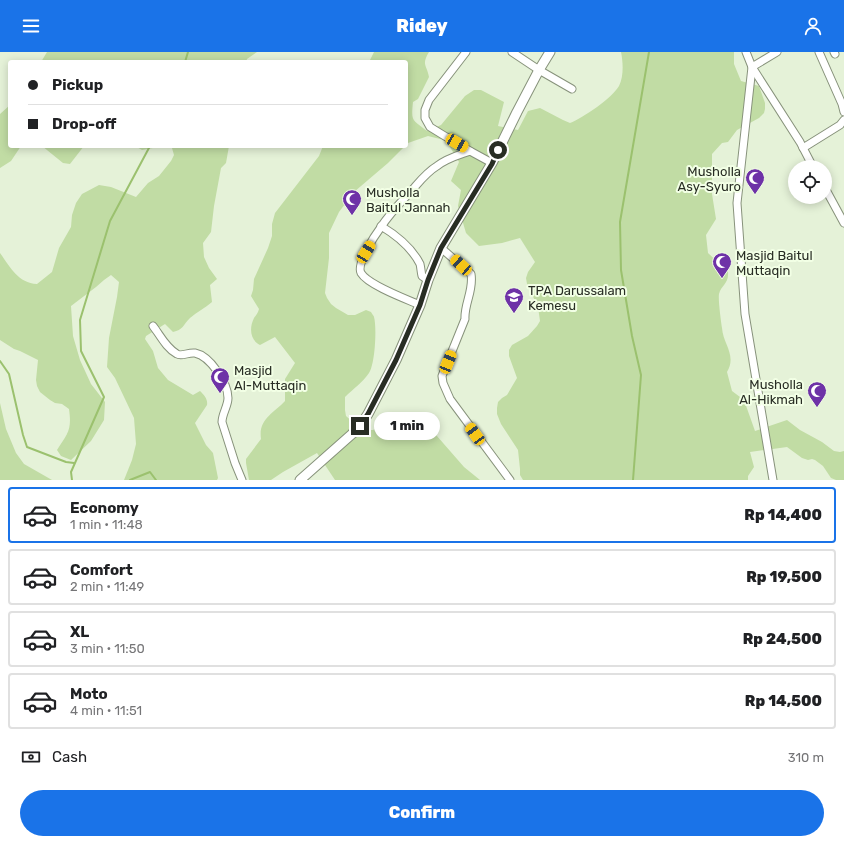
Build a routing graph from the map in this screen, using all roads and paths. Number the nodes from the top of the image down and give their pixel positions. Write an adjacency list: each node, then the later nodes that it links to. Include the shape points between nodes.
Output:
1 (466, 52): 13 (street, via 429,100 425,118 430,126)
2 (512, 52): 8 (street)
3 (550, 52): 8 (street)
4 (746, 52): 7 (street)
5 (778, 52): 7 (street)
6 (819, 52): 10 (street)
7 (752, 67): 12 (street); 26 (street, via 737,204 745,314)
8 (539, 70): 9 (street); 15 (street)
9 (572, 89)
10 (844, 112)
11 (844, 120): 12 (street, via 840,126)
12 (803, 148): 14 (street)
13 (470, 151): 15 (street); 18 (street, via 449,158 436,166)
14 (809, 160)
15 (492, 164): 19 (street)
16 (832, 201): 17 (street)
17 (844, 223)
18 (381, 226): 20 (street, via 404,243 419,263 422,276); 21 (street, via 360,264 361,273 376,286)
19 (441, 248): 20 (street); 25 (street, via 471,274 472,280 464,311 465,319 442,376 443,383 450,399)
20 (428, 280): 21 (street)
21 (420, 305): 24 (street, via 396,360 360,426)
22 (153, 326): 23 (street, via 170,349 181,355 194,353 203,356 222,378 228,399 222,422)
23 (242, 480)
24 (300, 480)
25 (510, 480)
26 (773, 480)

